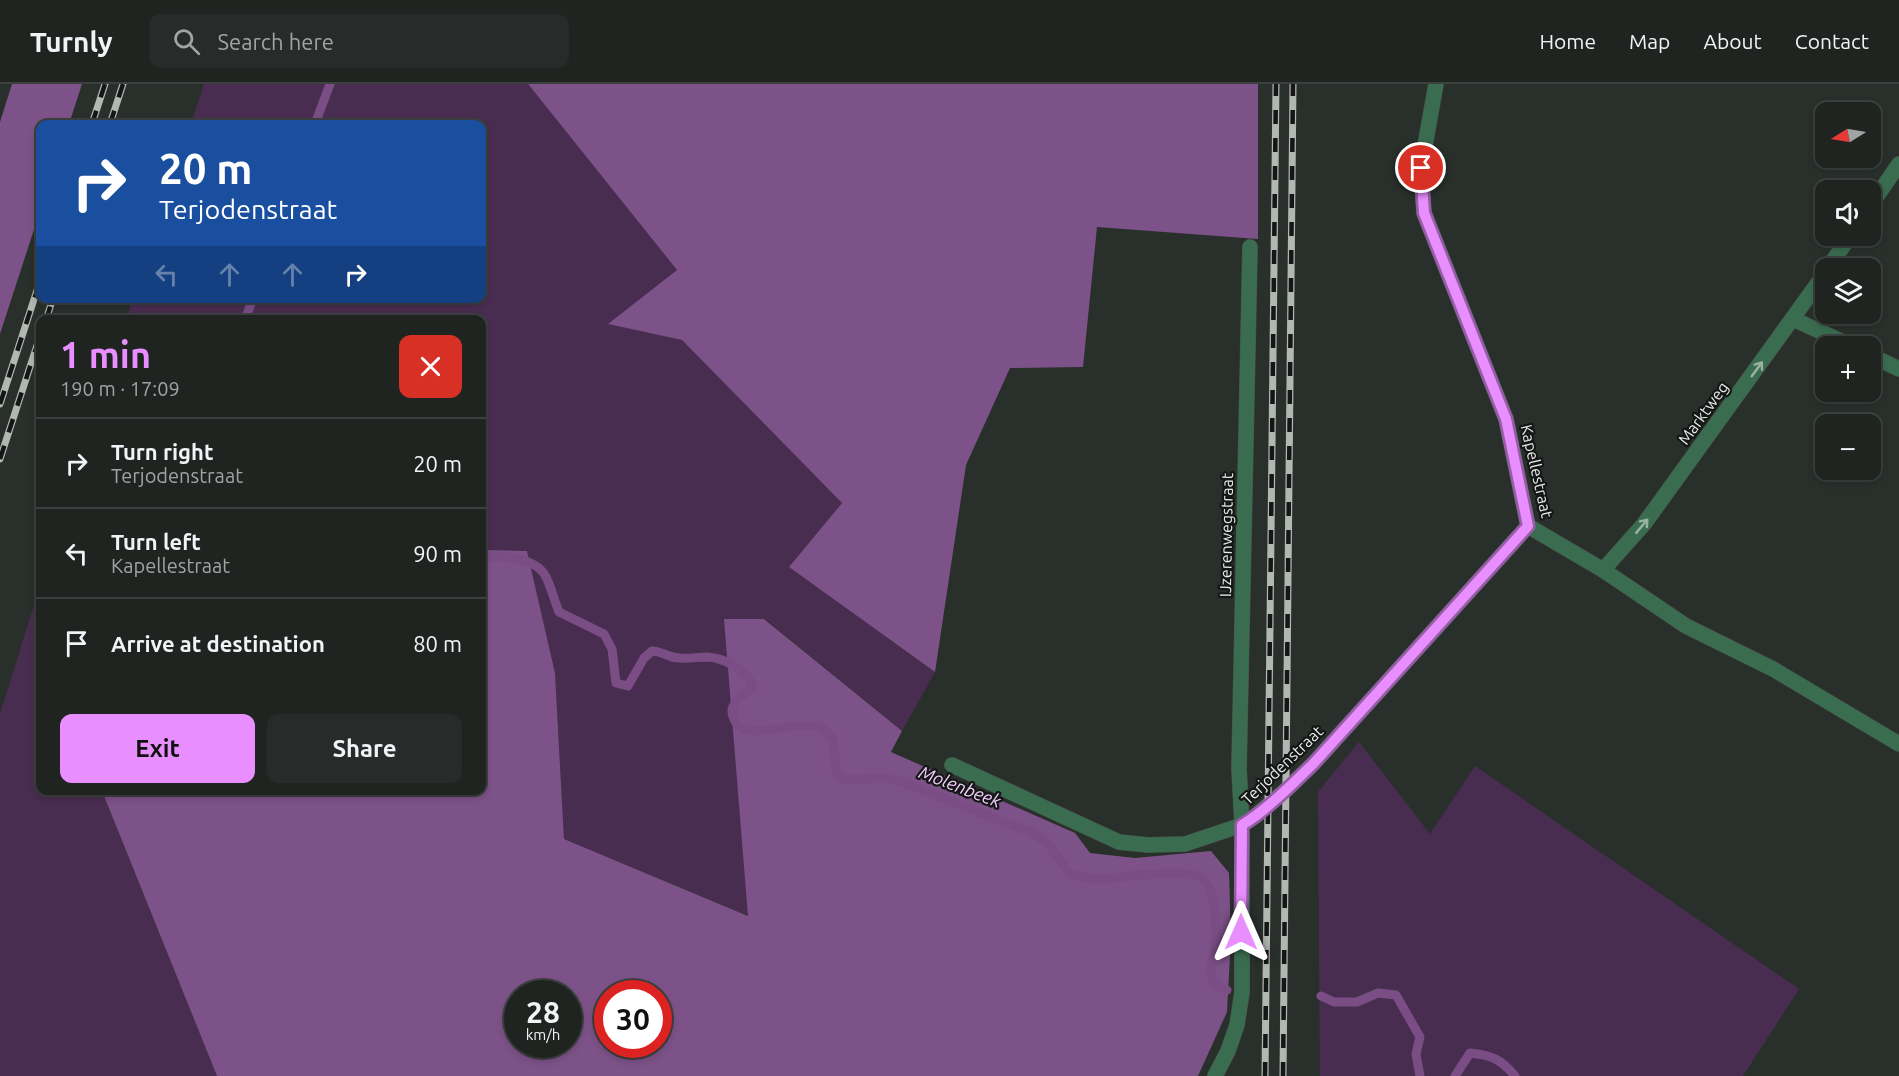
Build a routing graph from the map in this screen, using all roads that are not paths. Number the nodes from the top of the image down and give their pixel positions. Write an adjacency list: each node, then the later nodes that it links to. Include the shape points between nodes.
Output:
1 (1436, 84): 10 (street, Kapellestraat, via 1421,168 1424,213 1506,419)
2 (1899, 164): 3 (street)
3 (1881, 190)
4 (1250, 247): 14 (street, IJzerenwegstraat, via 1239,758)
5 (1815, 287): 6 (street, Marktweg)
6 (1793, 319): 7 (street); 11 (street, Marktweg, one-way to 6, via 1644,524)
7 (1830, 336)
8 (1881, 360): 9 (street)
9 (1899, 369)
10 (1528, 526): 11 (street, Kapellestraat); 14 (street, Terjodenstraat, via 1313,764)
11 (1603, 570): 12 (street, Kapellestraat, via 1686,626 1773,669)
12 (1899, 744)
13 (952, 765): 14 (street, Terjodenstraat, via 1119,842 1185,844)
14 (1242, 825): 15 (street, IJzerenwegstraat, via 1242,992 1237,1025)
15 (1215, 1076)

